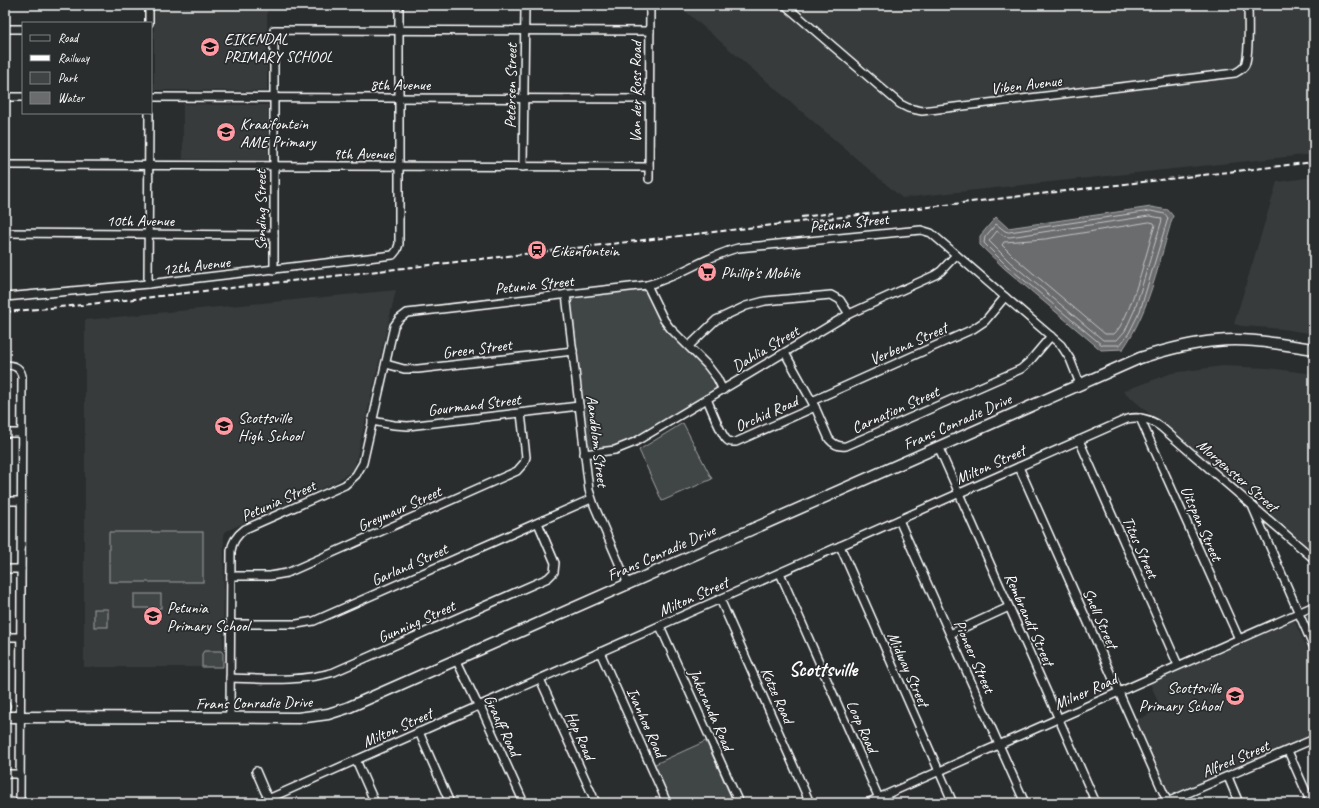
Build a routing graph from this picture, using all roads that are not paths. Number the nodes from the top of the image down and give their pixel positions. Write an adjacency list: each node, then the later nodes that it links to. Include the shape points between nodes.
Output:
1 (149, 5): 7 (street)
2 (399, 5): 10 (street)
3 (524, 5): 11 (street, Petersen Street)
4 (650, 5): 12 (street, Van der Ross Road)
5 (785, 5): 6 (street, Viben Avenue, via 900,104 922,111 1235,73 1243,67 1246,60)
6 (1248, 5)
7 (149, 22)
8 (5, 29): 9 (street)
9 (22, 29)
10 (399, 30): 11 (street); 16 (street, Sending Street, via 274,30); 17 (street)
11 (524, 31): 12 (street); 18 (street, Petersen Street)
12 (650, 31): 19 (street, Van der Ross Road)
13 (5, 97): 14 (street)
14 (22, 97)
15 (152, 97): 16 (street, 8th Avenue)
16 (274, 98): 17 (street, 8th Avenue); 23 (street, Sending Street)
17 (399, 98): 18 (street, 8th Avenue); 24 (street)
18 (523, 99): 19 (street, 8th Avenue); 25 (street, Petersen Street)
19 (649, 99): 26 (street, Van der Ross Road)
20 (149, 114): 22 (street)
21 (5, 166): 22 (street, 9th Avenue)
22 (149, 166): 23 (street, 9th Avenue); 29 (street)
23 (274, 166): 24 (street, 9th Avenue); 30 (street, Sending Street)
24 (399, 167): 25 (street, 9th Avenue); 32 (street, 12th Avenue, via 396,253 390,256)
25 (523, 167): 26 (street, 9th Avenue)
26 (649, 167): 27 (street, Van der Ross Road)
27 (649, 179)
28 (5, 233): 29 (street, 10th Avenue)
29 (149, 234): 30 (street, 10th Avenue); 33 (street)
30 (274, 235): 32 (street, Sending Street)
31 (956, 254): 34 (street, Petunia Street, via 931,233 909,230 738,248 666,280); 37 (street, Petunia Street); 38 (street, Dahlia Street, via 941,271)
32 (274, 270): 33 (street, 12th Avenue)
33 (148, 284): 36 (street, 12th Avenue)
34 (647, 285): 35 (street, Petunia Street); 40 (street, via 664,320)
35 (566, 294): 42 (street, Aandblom Street); 45 (street, Petunia Street, via 407,313 394,326)
36 (5, 297)
37 (1005, 297): 39 (street, Petunia Street); 49 (street, Verbena Street, via 985,321 973,329)
38 (849, 314): 40 (street, via 840,300 831,295 764,301 716,320); 43 (street, Dahlia Street)
39 (1051, 336): 46 (street, Petunia Street, via 1064,350); 49 (street, Carnation Street, via 1021,369 846,446 832,443)
40 (689, 346): 47 (street, via 707,365)
41 (1314, 349): 46 (street, Frans Conradie Drive, via 1249,341 1217,341 1186,345 1140,358)
42 (572, 351): 45 (street, Green Street, via 418,369); 50 (street, Aandblom Street)
43 (785, 353): 47 (street, Dahlia Street); 49 (street, Carnation Street)
44 (5, 364): 55 (street, via 18,368 22,376)
45 (386, 364): 53 (street, Petunia Street)
46 (1080, 384): 57 (street, Frans Conradie Drive)
47 (723, 390): 48 (street, Dahlia Street)
48 (707, 399): 49 (street, Orchid Road, via 730,442 736,442); 58 (street, Dahlia Street, via 625,447)
49 (813, 404)
50 (579, 406): 51 (street, Gourmand Street); 58 (street, Aandblom Street)
51 (521, 413): 53 (street, Gourmand Street, via 408,426); 72 (street, Greymaur Street, via 526,457 518,471 287,572 270,576)
52 (1140, 418): 56 (street, Milton Street, via 1127,419); 64 (street, Morgenster Street, via 1151,420 1161,427); 83 (street, Uitspan Street)
53 (372, 421): 72 (street, Petunia Street, via 363,462 352,480 241,532 232,546)
54 (5, 433): 55 (street)
55 (22, 433): 63 (street)
56 (1079, 440): 59 (street, Milton Street); 87 (street, Titus Street)
57 (938, 446): 60 (street, Rembrandt Street); 73 (street, Frans Conradie Drive)
58 (584, 454): 61 (street, Aandblom Street)
59 (1019, 467): 60 (street, Milton Street); 90 (street, Snell Street)
60 (959, 493): 65 (street, Milton Street); 76 (street, Rembrandt Street)
61 (591, 499): 66 (street, Garland Street); 73 (street, Aandblom Street)
62 (5, 501): 63 (street)
63 (21, 501): 70 (street)
64 (1252, 506): 68 (street, Morgenster Street); 77 (street)
65 (899, 520): 67 (street, Milton Street); 80 (street, Pioneer Street)
66 (538, 523): 78 (street, Garland Street, via 314,621 297,624); 88 (street, Gunning Street, via 555,563 554,572 548,578 334,672 296,679)
67 (840, 546): 71 (street, Milton Street); 102 (street, Midway Street)
68 (1314, 559)
69 (5, 569): 70 (street)
70 (21, 569): 82 (street)
71 (780, 573): 74 (street, Milton Street); 106 (street, Loop Road)
72 (231, 576): 78 (street, Petunia Street)
73 (628, 584): 86 (street, Frans Conradie Drive)
74 (720, 599): 79 (street, Milton Street); 116 (street, Kotze Road)
75 (1314, 606): 77 (street, Milner Road)
76 (1009, 607): 80 (street); 95 (street, Rembrandt Street)
77 (1298, 612): 83 (street, Milner Road); 84 (street)
78 (230, 624): 88 (street, Petunia Street)
79 (660, 626): 85 (street, Milton Street); 115 (street, Jakaranda Road)
80 (950, 634): 98 (street, Pioneer Street)
81 (5, 637): 82 (street)
82 (21, 638): 93 (street)
83 (1239, 639): 87 (street, Milner Road)
84 (1314, 648)
85 (600, 652): 89 (street, Milton Street); 114 (street, Ivanhoe Road)
86 (456, 659): 91 (street, Graaff Road); 94 (street, Frans Conradie Drive, via 328,714 298,718)
87 (1178, 666): 90 (street, Milner Road)
88 (230, 678): 94 (street, Petunia Street)
89 (540, 679): 91 (street, Milton Street); 113 (street, Hop Road)
90 (1118, 692): 95 (street, Milner Road); 121 (street, Snell Street)
91 (480, 706): 96 (street, Milton Street); 112 (street, Graaff Road)
92 (5, 717): 93 (street, Frans Conradie Drive)
93 (21, 717): 94 (street, Frans Conradie Drive); 104 (street)
94 (230, 718)
95 (1059, 718): 98 (street, Milner Road); 120 (street, Rembrandt Street)
96 (419, 732): 100 (street, Milton Street); 111 (street)
97 (1314, 739): 99 (street, Alfred Street)
98 (999, 745): 102 (street, Milner Road); 119 (street, Pioneer Street)
99 (1288, 751): 105 (street, Alfred Street); 123 (street)
100 (356, 760): 107 (street, Milton Street); 110 (street)
101 (256, 771): 107 (street)
102 (939, 771): 106 (street, Milner Road); 118 (street, Midway Street)
103 (5, 774): 104 (street)
104 (20, 774): 108 (street)
105 (1228, 777): 121 (street, Alfred Street); 122 (street)
106 (880, 800): 117 (street, Milner Road)
107 (271, 801): 109 (street, Milton Street)
108 (20, 803)
109 (259, 803)
110 (375, 803)
111 (450, 803)
112 (524, 803)
113 (596, 803)
114 (667, 803)
115 (739, 803)
116 (810, 803)
117 (867, 803)
118 (953, 803)
119 (1025, 803)
120 (1096, 803)
121 (1167, 803)
122 (1239, 803)
123 (1311, 803)

